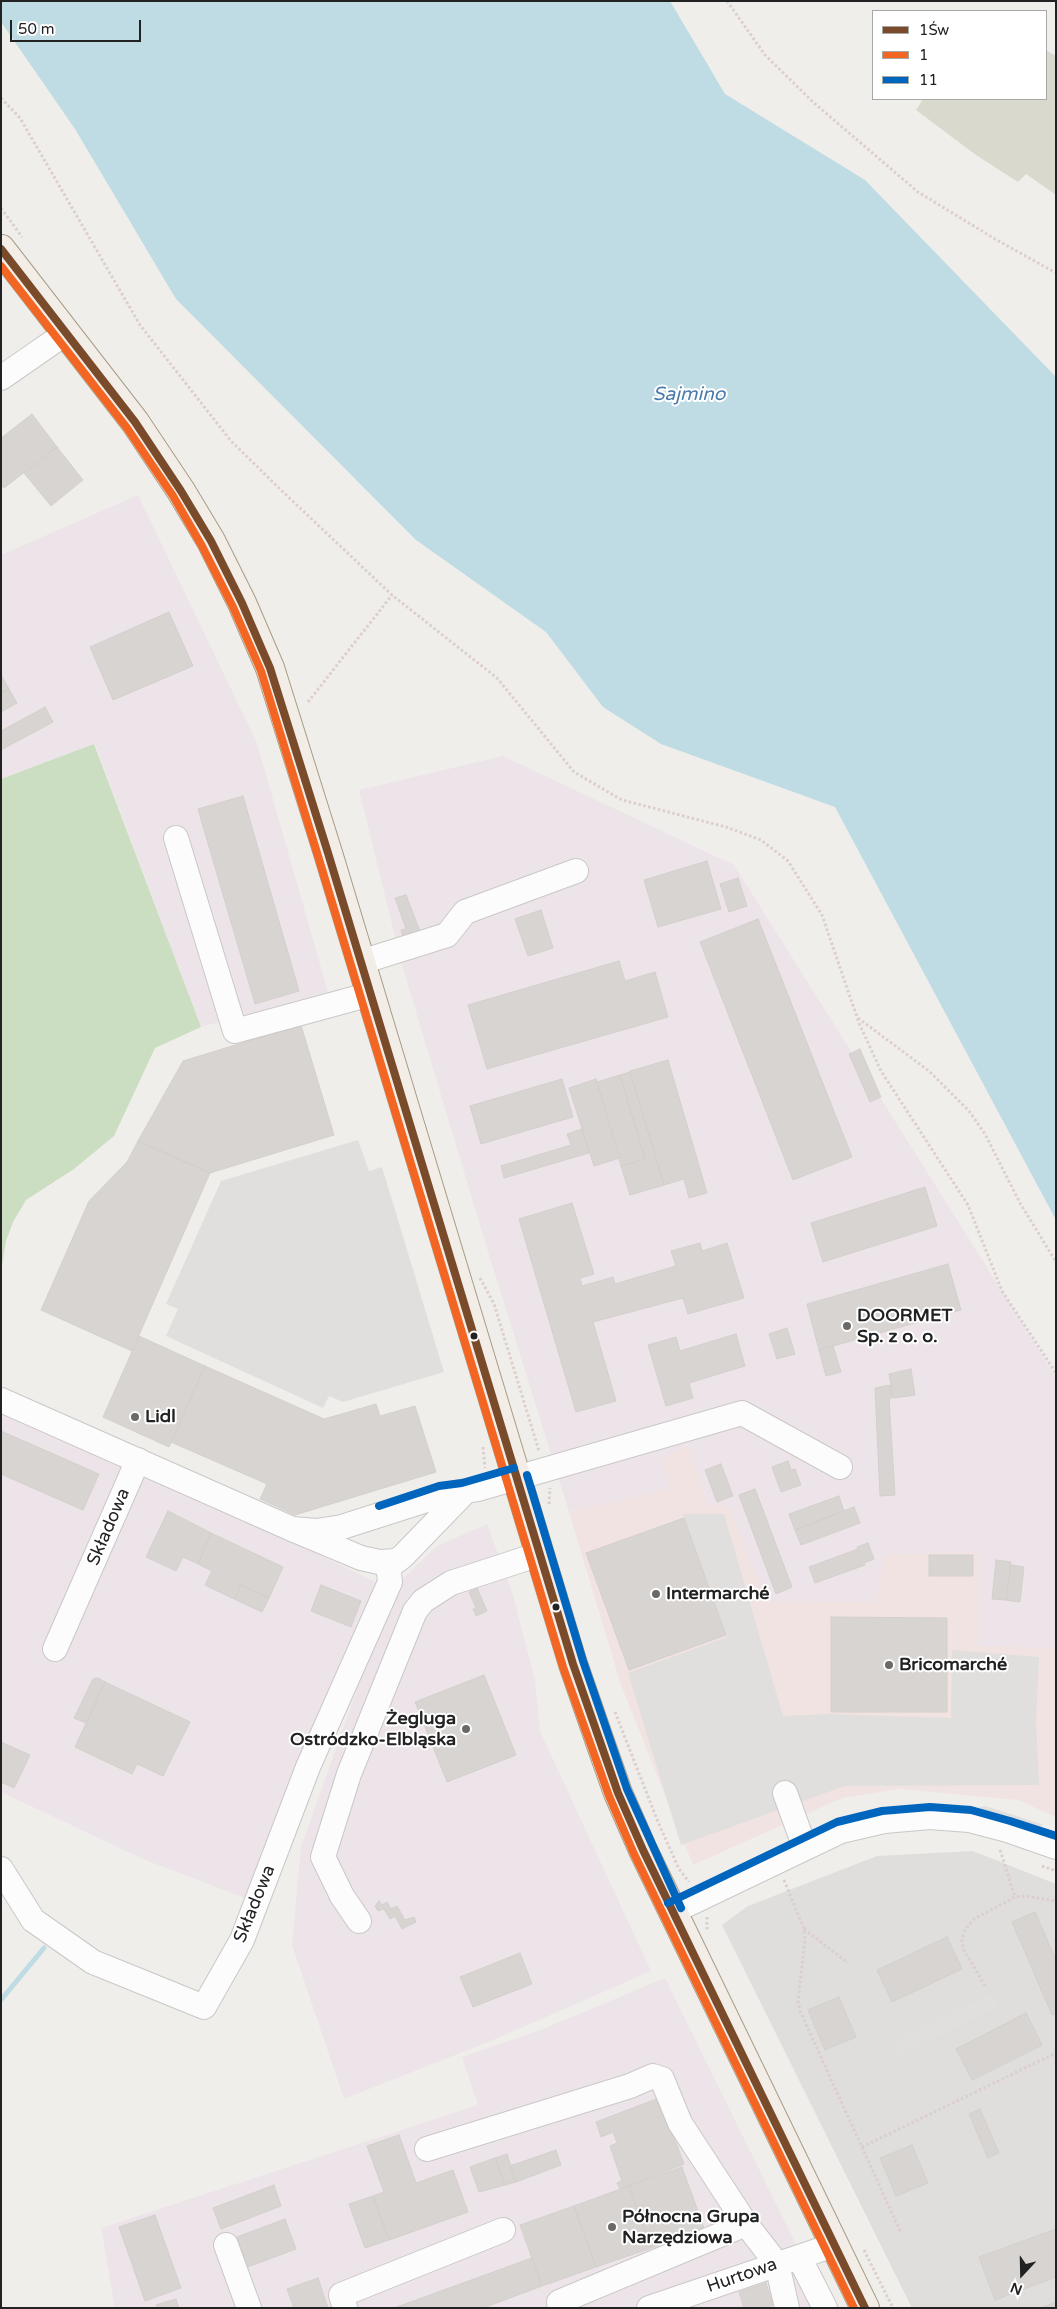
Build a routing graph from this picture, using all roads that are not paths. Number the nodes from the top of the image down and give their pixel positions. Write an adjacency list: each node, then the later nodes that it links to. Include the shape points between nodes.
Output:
1 (1, 249): 2 (main road)
2 (66, 333): 3 (street); 6 (main road, via 135,422 181,492 211,541 242,603 276,686)
3 (1, 378)
4 (176, 838): 7 (street, via 235,1031)
5 (576, 871): 6 (street, via 465,912 447,935)
6 (361, 962): 7 (main road)
7 (370, 994): 11 (main road)
8 (1, 1400): 9 (street)
9 (138, 1460): 15 (street); 20 (street, Składowa)
10 (840, 1467): 11 (street, via 742,1413)
11 (517, 1478): 12 (street); 17 (main road)
12 (464, 1493): 13 (street, via 442,1495); 16 (street)
13 (396, 1510): 14 (street); 16 (street, via 411,1524)
14 (371, 1519): 15 (street, via 342,1527); 18 (street, Składowa, via 367,1540 370,1551)
15 (292, 1529): 18 (street, via 361,1558)
16 (416, 1543): 18 (street, via 397,1561)
17 (540, 1554): 19 (street, via 451,1583 423,1601); 25 (main road, via 573,1664 618,1793)
18 (384, 1562): 19 (street); 24 (street, Składowa, via 390,1582 308,1767 242,1940 204,2007 92,1962 33,1920)
19 (415, 1611): 26 (street, via 349,1774 323,1857 342,1896)
20 (56, 1649)
21 (786, 1793): 23 (street)
22 (1056, 1847): 23 (street, via 969,1820 930,1817 884,1821 842,1831)
23 (805, 1848): 25 (street)
24 (1, 1870)
25 (672, 1912): 31 (main road)
26 (359, 1921)
27 (427, 2149): 28 (street, via 653,2076 662,2079 680,2123)
28 (746, 2224): 32 (street); 35 (street, via 559,2302)
29 (503, 2230): 34 (street, via 341,2296)
30 (226, 2245): 33 (street)
31 (834, 2245): 32 (street, Hurtowa); 39 (main road)
32 (788, 2261): 36 (street, Hurtowa); 37 (street); 38 (street)
33 (249, 2308)
34 (345, 2308)
35 (560, 2308)
36 (649, 2308)
37 (787, 2308)
38 (825, 2308)
39 (865, 2308)

